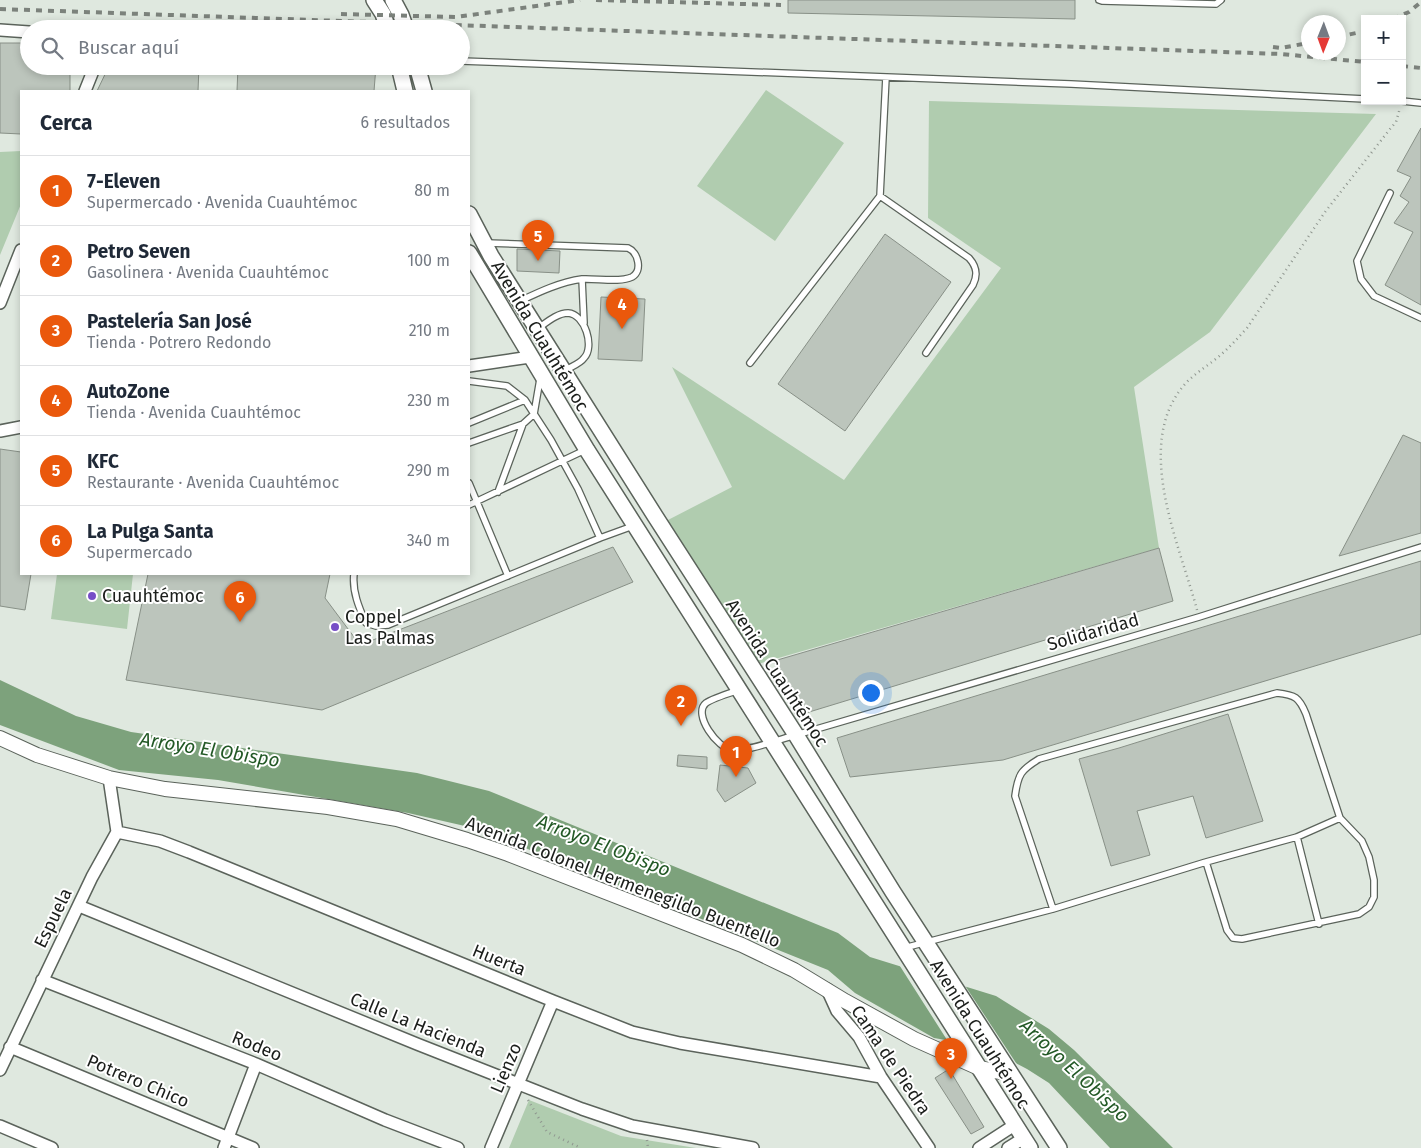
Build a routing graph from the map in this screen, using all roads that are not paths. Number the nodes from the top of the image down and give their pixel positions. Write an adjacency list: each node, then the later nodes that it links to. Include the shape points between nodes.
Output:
1 (374, 0): 7 (main road)
2 (393, 0): 8 (main road)
3 (1099, 0): 5 (lane)
4 (1221, 0): 6 (lane, via 1216,4)
5 (1126, 1): 6 (lane)
6 (1159, 1)
7 (385, 20)
8 (403, 20)
9 (0, 30): 10 (street)
10 (20, 31)
11 (470, 61): 15 (lane)
12 (91, 75): 16 (street)
13 (401, 75): 17 (main road)
14 (420, 75): 18 (main road)
15 (886, 77): 19 (lane); 23 (lane)
16 (85, 90)
17 (405, 90)
18 (424, 90)
19 (1361, 99)
20 (1406, 101): 21 (lane)
21 (1421, 103)
22 (1390, 193): 31 (lane, via 1357,261 1361,279 1374,296)
23 (880, 196): 34 (lane, via 969,258 977,271 973,285); 36 (lane)
24 (470, 216): 25 (main road, Avenida Cuauhtémoc)
25 (484, 243): 28 (lane, via 628,248 637,256 637,273 634,276); 29 (main road, Avenida Cuauhtémoc)
26 (20, 253): 30 (street)
27 (470, 255): 35 (main road, Avenida Cuauhtémoc)
28 (582, 279): 29 (lane); 32 (lane)
29 (520, 301): 33 (main road, Avenida Cuauhtémoc); 35 (main road, via 532,344)
30 (0, 304)
31 (1421, 318)
32 (584, 323): 33 (lane, via 568,313 557,315); 38 (lane, via 587,353 584,359)
33 (537, 329): 38 (main road, Avenida Cuauhtémoc)
34 (926, 353)
35 (530, 356): 37 (street); 39 (main road, Avenida Cuauhtémoc); 41 (main road, via 545,361 561,380)
36 (750, 364)
37 (470, 366)
38 (564, 371): 41 (main road, Avenida Cuauhtémoc)
39 (541, 375): 43 (lane); 49 (main road, Avenida Cuauhtémoc)
40 (470, 381): 42 (lane, via 507,386)
41 (575, 389): 61 (main road, Avenida Cuauhtémoc)
42 (525, 400): 43 (lane); 44 (lane)
43 (534, 414): 45 (lane); 50 (lane)
44 (470, 423)
45 (523, 424): 48 (lane); 52 (lane)
46 (20, 428): 47 (street)
47 (0, 431)
48 (470, 443)
49 (587, 450): 50 (lane); 55 (main road, Avenida Cuauhtémoc)
50 (563, 460): 52 (lane); 56 (lane)
51 (470, 485): 53 (lane)
52 (498, 492): 53 (lane)
53 (477, 501): 54 (lane); 59 (lane)
54 (470, 504)
55 (635, 526): 56 (lane); 60 (main road, Avenida Cuauhtémoc)
56 (600, 538): 59 (lane)
57 (1421, 547): 61 (lane, Solidaridad, via 1199,617)
58 (354, 575): 59 (lane, via 359,609 366,622 376,626 398,622)
59 (508, 576)
60 (740, 689): 63 (main road, Avenida Cuauhtémoc); 63 (lane, Solidaridad, via 706,703 702,716 709,730 726,749 744,749)
61 (796, 735): 63 (lane, Solidaridad); 72 (main road, Avenida Cuauhtémoc)
62 (0, 738): 64 (street, Avenida Colonel Hermenegildo Buentello)
63 (773, 741): 73 (main road, Avenida Cuauhtémoc)
64 (109, 778): 66 (street); 76 (street, Avenida Colonel Hermenegildo Buentello, via 165,789 328,807 414,824 508,854 742,945 827,989)
65 (1340, 818): 67 (lane); 70 (lane, via 1306,714 1301,702 1291,694 1277,693 1039,759 1025,768 1017,781 1015,796); 71 (lane, via 1362,841 1369,857 1374,897 1369,907 1359,914)
66 (117, 832): 69 (street, Espuela); 75 (street, Huerta, via 160,841 189,852)
67 (1297, 837): 68 (lane); 71 (lane)
68 (1206, 862): 70 (lane); 71 (lane, via 1227,930 1233,938)
69 (79, 906): 74 (street, Espuela); 83 (street, Calle La Hacienda)
70 (1053, 909): 72 (lane)
71 (1319, 924)
72 (928, 947): 73 (lane); 80 (main road, Avenida Cuauhtémoc)
73 (907, 953): 78 (main road, Avenida Cuauhtémoc)
74 (42, 980): 77 (street, Espuela); 79 (street, Rodeo)
75 (553, 1001): 82 (street, Huerta, via 632,1032); 83 (street, Lienzo)
76 (841, 1006): 78 (street, Avenida Colonel Hermenegildo Buentello); 82 (street, Cama de Piedra)
77 (10, 1047): 81 (street, Espuela); 86 (street, Potrero Chico)
78 (976, 1062): 80 (street, Avenida Colonel Hermenegildo Buentello); 84 (main road, Avenida Cuauhtémoc)
79 (256, 1064): 86 (street); 91 (street, Rodeo)
80 (1007, 1068): 97 (main road, Avenida Cuauhtémoc)
81 (0, 1070)
82 (881, 1077): 94 (street, Cama de Piedra)
83 (519, 1084): 88 (street, Calle La Hacienda, via 632,1126); 92 (street, Lienzo)
84 (1016, 1124): 87 (main road, Avenida Cuauhtémoc); 95 (street)
85 (0, 1126): 89 (street)
86 (226, 1143): 90 (street, Potrero Chico)
87 (1027, 1143): 96 (street)
88 (714, 1144): 93 (street, Calle La Hacienda)
89 (52, 1148)
90 (253, 1148)
91 (458, 1148)
92 (491, 1148)
93 (753, 1148)
94 (929, 1148)
95 (979, 1148)
96 (1008, 1148)
97 (1059, 1148)

